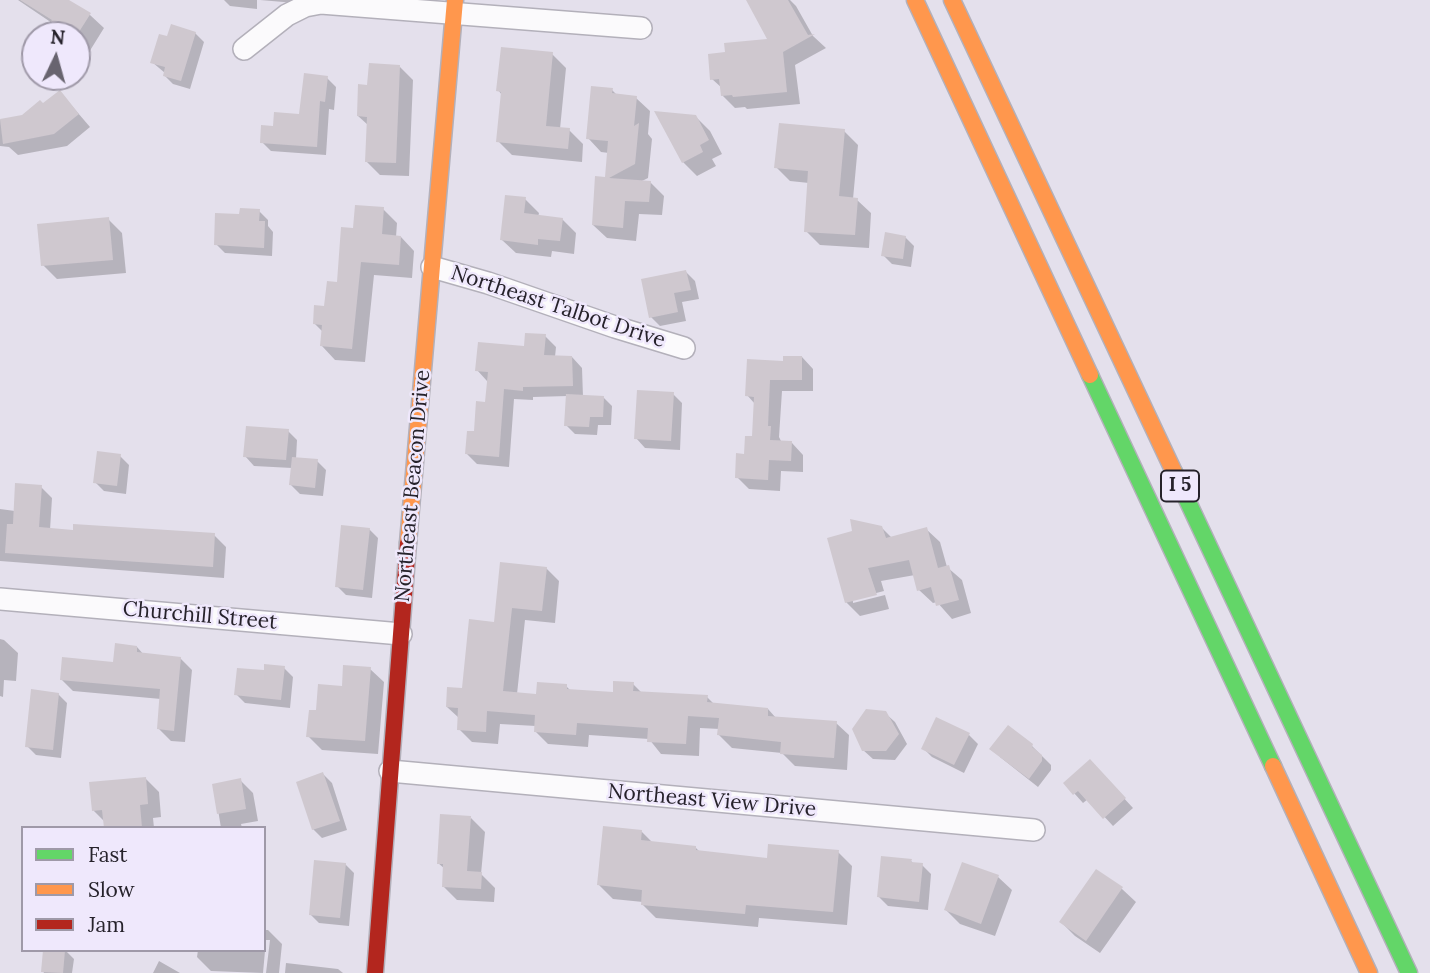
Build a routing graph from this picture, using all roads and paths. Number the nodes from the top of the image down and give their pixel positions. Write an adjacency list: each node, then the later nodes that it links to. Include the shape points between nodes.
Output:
1 (915, 0): 13 (main road, I 5)
2 (952, 0): 14 (main road, I 5)
3 (454, 7): 4 (street); 5 (street, via 306,6 287,15); 6 (main road, Northeast Beacon Drive)
4 (641, 28)
5 (244, 50)
6 (432, 267): 7 (street, Northeast Talbot Drive); 9 (main road, Northeast Beacon Drive)
7 (684, 348)
8 (0, 599): 9 (street, Churchill Street)
9 (401, 634): 10 (main road, Northeast Beacon Drive)
10 (390, 771): 11 (street, Northeast View Drive); 12 (main road, Northeast Beacon Drive)
11 (1034, 830)
12 (375, 973)
13 (1369, 973)
14 (1409, 973)

